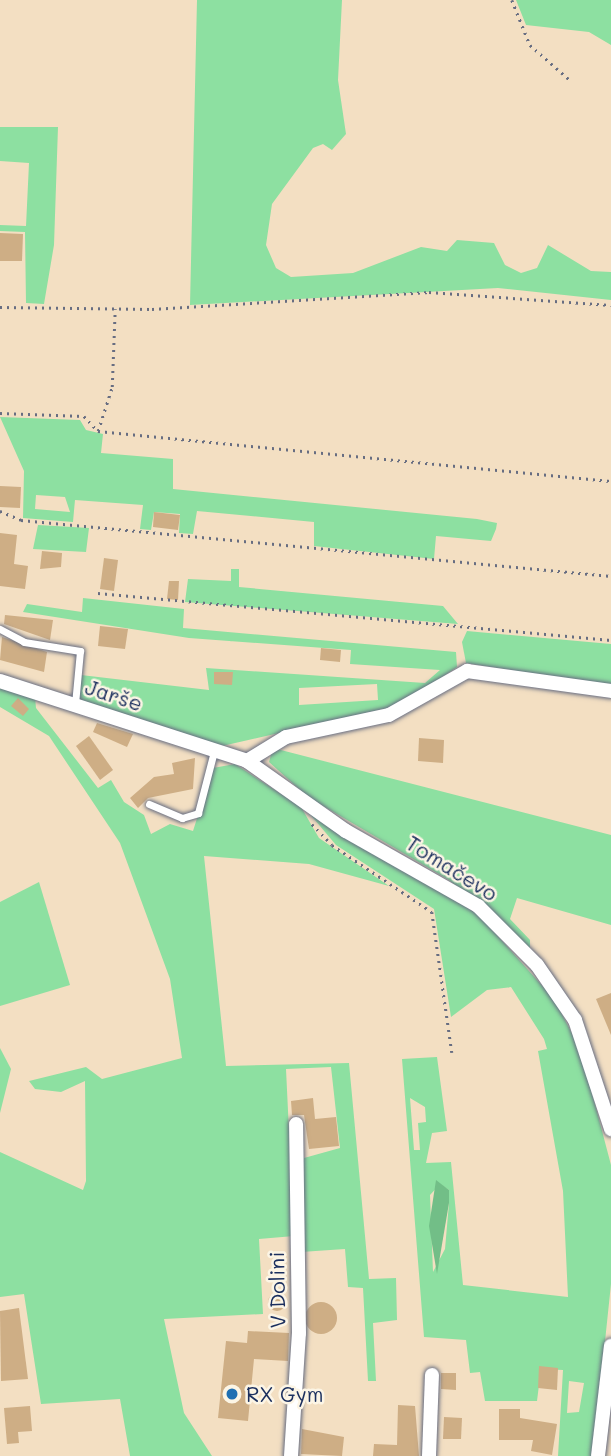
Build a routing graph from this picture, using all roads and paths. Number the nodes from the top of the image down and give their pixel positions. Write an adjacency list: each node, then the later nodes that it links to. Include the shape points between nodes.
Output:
1 (512, 0): 2 (path, via 530,45)
2 (571, 81)
3 (611, 305): 5 (path, via 429,292)
4 (0, 307): 5 (path)
5 (115, 309): 7 (path, via 112,387)
6 (0, 414): 7 (path, via 84,416)
7 (98, 431): 8 (path)
8 (611, 481)
9 (0, 511): 10 (path, via 21,520)
10 (611, 576)
11 (98, 593): 13 (path)
12 (0, 629): 16 (lane, via 24,642 80,651)
13 (611, 640)
14 (0, 681): 16 (street, Jarše)
15 (611, 691): 18 (street, via 460,672 389,715 278,740)
16 (75, 704): 17 (street, Jarše)
17 (215, 750): 18 (street, Tomačevo); 20 (lane, via 198,813 182,818)
18 (247, 761): 19 (street, Tomačevo)
19 (304, 801): 21 (path, via 321,837 432,912); 23 (street, Tomačevo, via 436,878 501,925 575,1020)
20 (149, 804)
21 (452, 1053)
22 (296, 1124): 26 (street, V Dolini, via 299,1333)
23 (611, 1129)
24 (611, 1346): 28 (street)
25 (432, 1376): 27 (street)
26 (291, 1456)
27 (429, 1456)
28 (598, 1456)

